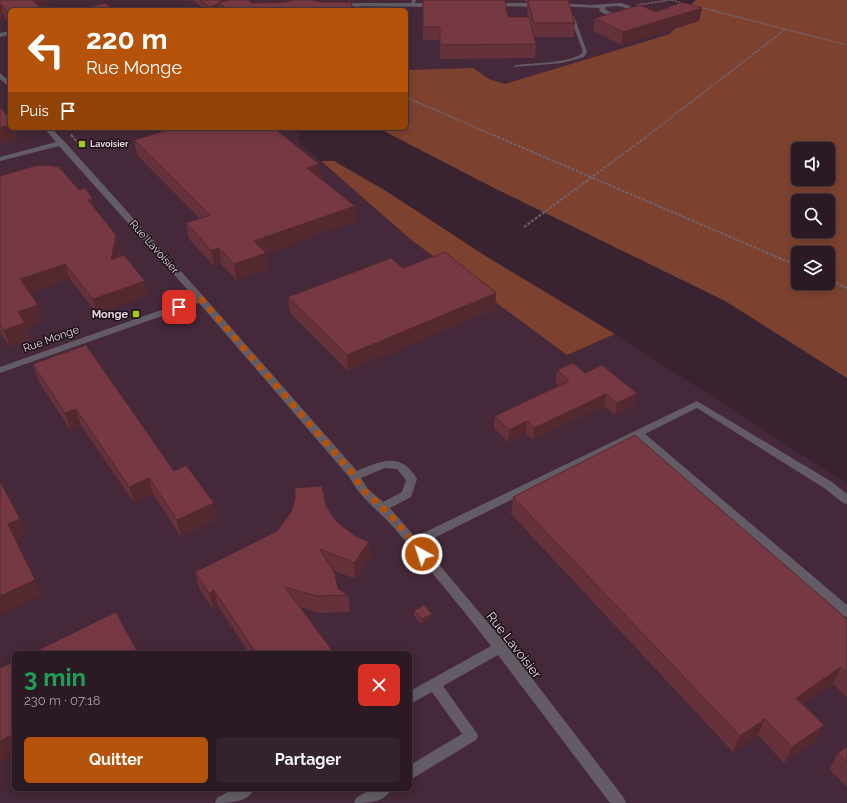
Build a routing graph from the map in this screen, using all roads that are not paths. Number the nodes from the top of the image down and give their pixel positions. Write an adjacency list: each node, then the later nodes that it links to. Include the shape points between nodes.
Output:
1 (414, 2): 3 (street); 7 (street)
2 (331, 5): 7 (street)
3 (445, 5)
4 (485, 5): 5 (street)
5 (568, 5): 6 (street); 8 (lane, via 585,52 582,56 562,62)
6 (603, 6): 6 (street, via 601,8 604,12 616,15 629,13 631,10 627,6 614,4)
7 (356, 8)
8 (516, 66)
9 (49, 130): 10 (street, Rue Lavoisier)
10 (61, 143): 11 (street); 12 (street, Rue Lavoisier)
11 (0, 159)
12 (201, 299): 13 (street, Rue Monge); 15 (street, Rue Lavoisier)
13 (0, 370)
14 (638, 434): 16 (street, via 697,404 828,485); 18 (street); 19 (street)
15 (355, 476): 17 (street, Rue Lavoisier, via 369,498); 17 (street, via 384,464 400,466 412,479 407,494)
16 (847, 500)
17 (383, 508): 18 (street, Rue Lavoisier)
18 (413, 543): 20 (street, Rue Lavoisier)
19 (847, 612)
20 (500, 647): 21 (street); 28 (street, Rue Lavoisier)
21 (434, 684): 22 (street); 23 (street, via 471,736)
22 (412, 697)
23 (412, 772)
24 (243, 791): 26 (street)
25 (381, 791): 27 (street)
26 (222, 803)
27 (361, 803)
28 (619, 803)

